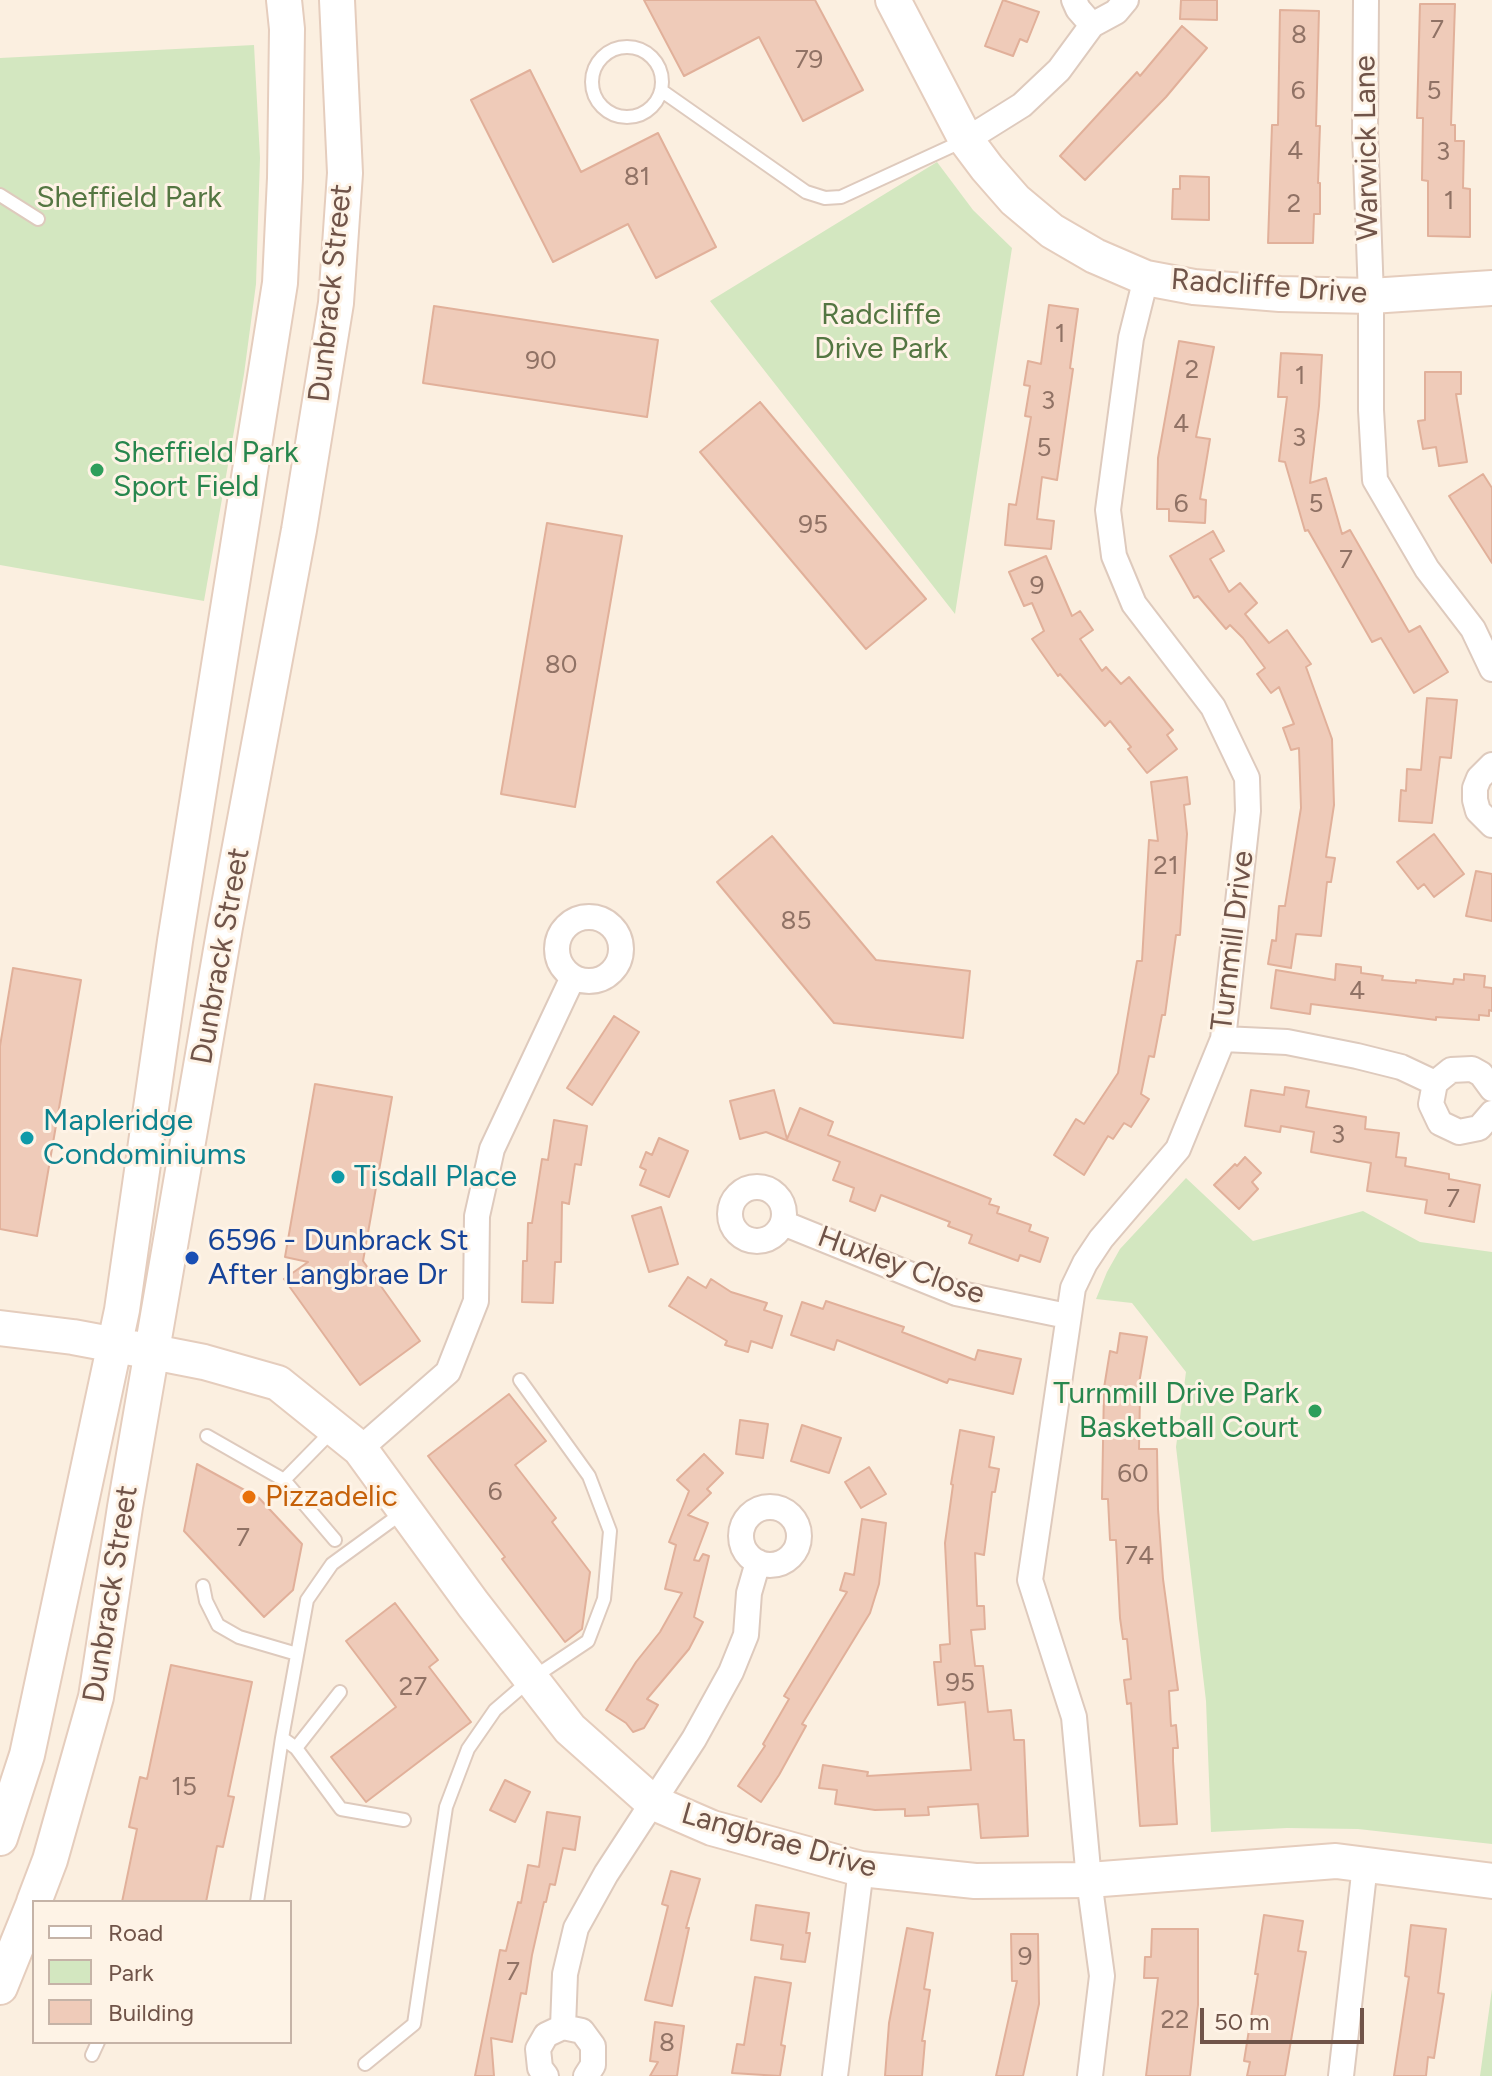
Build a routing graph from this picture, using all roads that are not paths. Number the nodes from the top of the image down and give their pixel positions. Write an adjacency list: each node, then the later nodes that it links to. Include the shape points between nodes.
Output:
1 (284, 0): 26 (main road, Dunbrack Street, via 280,283)
2 (337, 0): 27 (main road, Dunbrack Street, via 345,173 336,303)
3 (893, 0): 9 (main road, Radcliffe Drive)
4 (1074, 0): 7 (street)
5 (1126, 0): 7 (street)
6 (1366, 0): 14 (street, Warwick Lane)
7 (1092, 25): 9 (street, via 1059,70 1022,105)
8 (662, 91): 8 (lane, via 660,69 636,48 615,49 593,73 595,95 618,116 640,115); 9 (lane, via 806,192 825,198 841,197)
9 (966, 140): 12 (main road, Radcliffe Drive, via 1015,200 1052,231)
10 (0, 195): 11 (lane)
11 (38, 219)
12 (1146, 278): 14 (main road, Radcliffe Drive, via 1223,290); 19 (street, Turnmill Drive, via 1131,338 1108,510 1114,556 1134,604 1213,707 1247,778 1244,856)
13 (1492, 288): 14 (main road, Radcliffe Drive)
14 (1371, 296): 15 (street, Warwick Lane, via 1375,480 1427,569 1473,629)
15 (1492, 669)
16 (1492, 765): 17 (street, via 1475,788 1478,811)
17 (1492, 825)
18 (573, 977): 30 (street, via 492,1149 477,1216 476,1301 448,1372)
19 (1223, 1039): 20 (street, via 1287,1042 1357,1056); 24 (street, Turnmill Drive, via 1178,1149 1085,1263)
20 (1435, 1083): 21 (street, via 1451,1070 1472,1069); 22 (street, via 1431,1104 1448,1129 1469,1132)
21 (1492, 1089)
22 (1492, 1113)
23 (783, 1223): 24 (street, Huxley Close, via 956,1293)
24 (1067, 1316): 46 (street, Turnmill Drive, via 1030,1580 1074,1717)
25 (0, 1328): 26 (main road, Langbrae Drive)
26 (115, 1345): 27 (main road, Langbrae Drive); 43 (main road, Dunbrack Street, via 27,1755)
27 (153, 1352): 30 (main road, Langbrae Drive, via 278,1383); 48 (main road, Dunbrack Street, via 96,1697)
28 (520, 1380): 37 (lane, via 589,1476 610,1531 604,1599 588,1641)
29 (207, 1436): 31 (lane)
30 (347, 1439): 31 (lane); 32 (main road, Langbrae Drive)
31 (284, 1480): 33 (lane)
32 (405, 1511): 36 (lane, via 332,1564 307,1600); 37 (main road, Langbrae Drive)
33 (335, 1540)
34 (758, 1562): 41 (street, via 746,1635 731,1672)
35 (203, 1586): 36 (lane, via 218,1625 239,1637)
36 (297, 1654): 39 (lane)
37 (531, 1679): 41 (main road, Langbrae Drive, via 570,1729); 55 (lane, via 495,1710 468,1749 446,1807 414,2024)
38 (340, 1692): 40 (lane)
39 (282, 1738): 40 (lane); 49 (lane)
40 (296, 1748): 42 (lane, via 341,1809)
41 (652, 1802): 45 (main road, Langbrae Drive, via 712,1828); 52 (street, via 576,1928 565,1974)
42 (404, 1820)
43 (0, 1838)
44 (1365, 1865): 46 (main road, Langbrae Drive, via 1336,1861); 47 (main road, Langbrae Drive); 60 (street)
45 (861, 1869): 46 (main road, Langbrae Drive, via 975,1881); 58 (street)
46 (1089, 1880): 59 (street, Turnmill Drive, via 1102,1976)
47 (1492, 1881)
48 (35, 1900)
49 (257, 1900)
50 (32, 1907): 51 (main road, Dunbrack Street)
51 (0, 1987)
52 (563, 2027): 56 (street, via 546,2035 538,2049); 57 (street, via 582,2031 593,2046 593,2065)
53 (97, 2044): 54 (lane)
54 (92, 2055)
55 (365, 2064)
56 (546, 2076)
57 (586, 2076)
58 (835, 2076)
59 (1090, 2076)
60 (1341, 2076)

